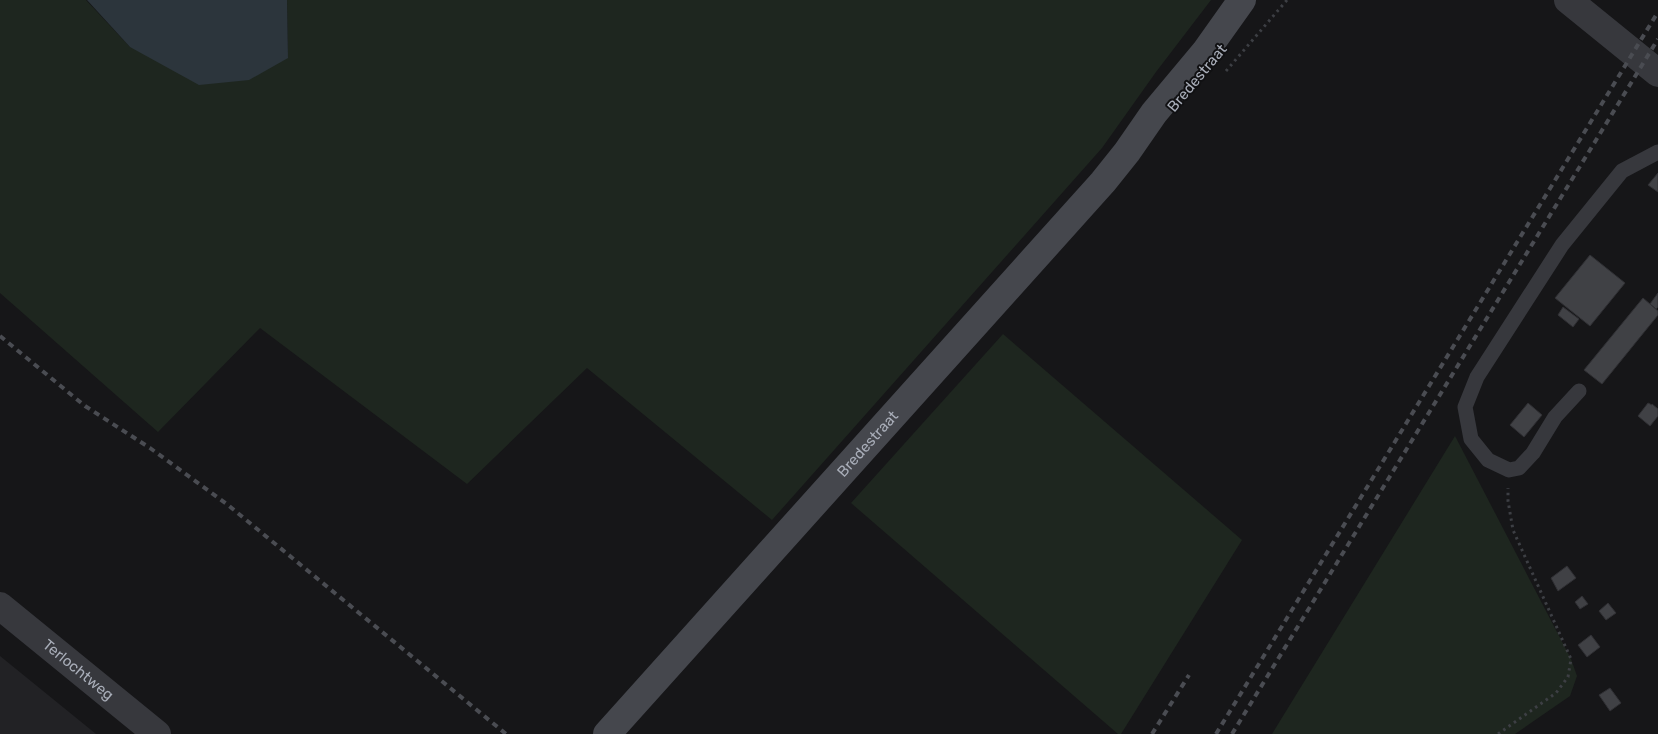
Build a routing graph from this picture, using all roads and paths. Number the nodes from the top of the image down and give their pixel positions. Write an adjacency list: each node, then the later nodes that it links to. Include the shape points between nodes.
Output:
1 (1242, 0): 5 (main road, Bredestraat)
2 (1263, 0): 5 (main road, Bredestraat, via 1191,87)
3 (1568, 0): 4 (street)
4 (1658, 73)
5 (1127, 152): 11 (main road, Bredestraat)
6 (1658, 152): 8 (lane, via 1622,171 1568,238 1477,377 1465,407 1471,439 1488,460)
7 (1579, 391): 8 (lane, via 1555,417 1533,453 1519,468)
8 (1509, 470): 12 (path, via 1508,501 1513,530 1571,659 1568,677 1556,693)
9 (0, 606): 10 (street, Terlochtweg)
10 (157, 734)
11 (607, 734)
12 (1498, 734)

